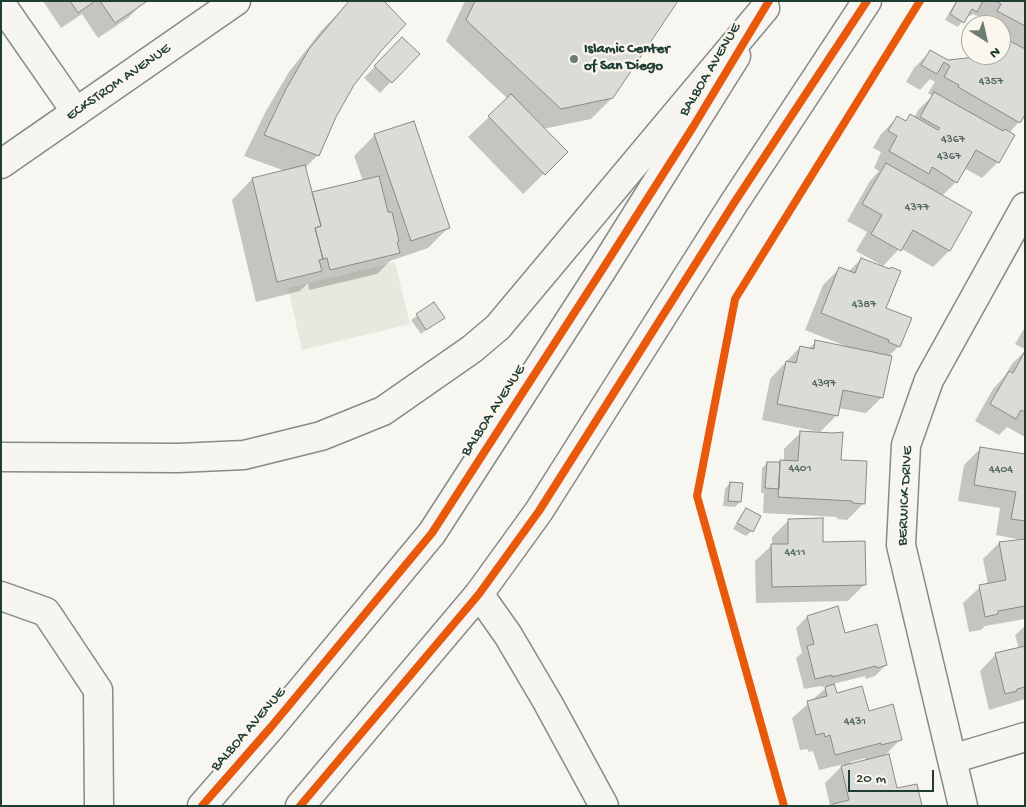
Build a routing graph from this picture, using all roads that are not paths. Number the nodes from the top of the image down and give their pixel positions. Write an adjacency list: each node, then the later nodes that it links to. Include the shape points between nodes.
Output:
1 (236, 1): 5 (main road, ECKSTROM AVENUE)
2 (866, 1): 9 (main road, via 539,511)
3 (1, 4): 5 (main road)
4 (767, 4): 8 (main road, via 498,327 383,411 321,436 244,455); 14 (main road, BALBOA AVENUE, via 624,236 432,533)
5 (76, 112): 6 (main road, ECKSTROM AVENUE)
6 (1, 164)
7 (1025, 207): 12 (main road, BERWICK DRIVE, via 929,380 906,445 901,545)
8 (1, 458)
9 (479, 594): 15 (main road); 16 (main road, via 508,635)
10 (1, 596): 13 (main road, via 46,612 98,690)
11 (1025, 737): 12 (main road)
12 (952, 758): 17 (main road, BERWICK DRIVE)
13 (100, 806)
14 (202, 806)
15 (300, 806)
16 (604, 806)
17 (963, 806)

